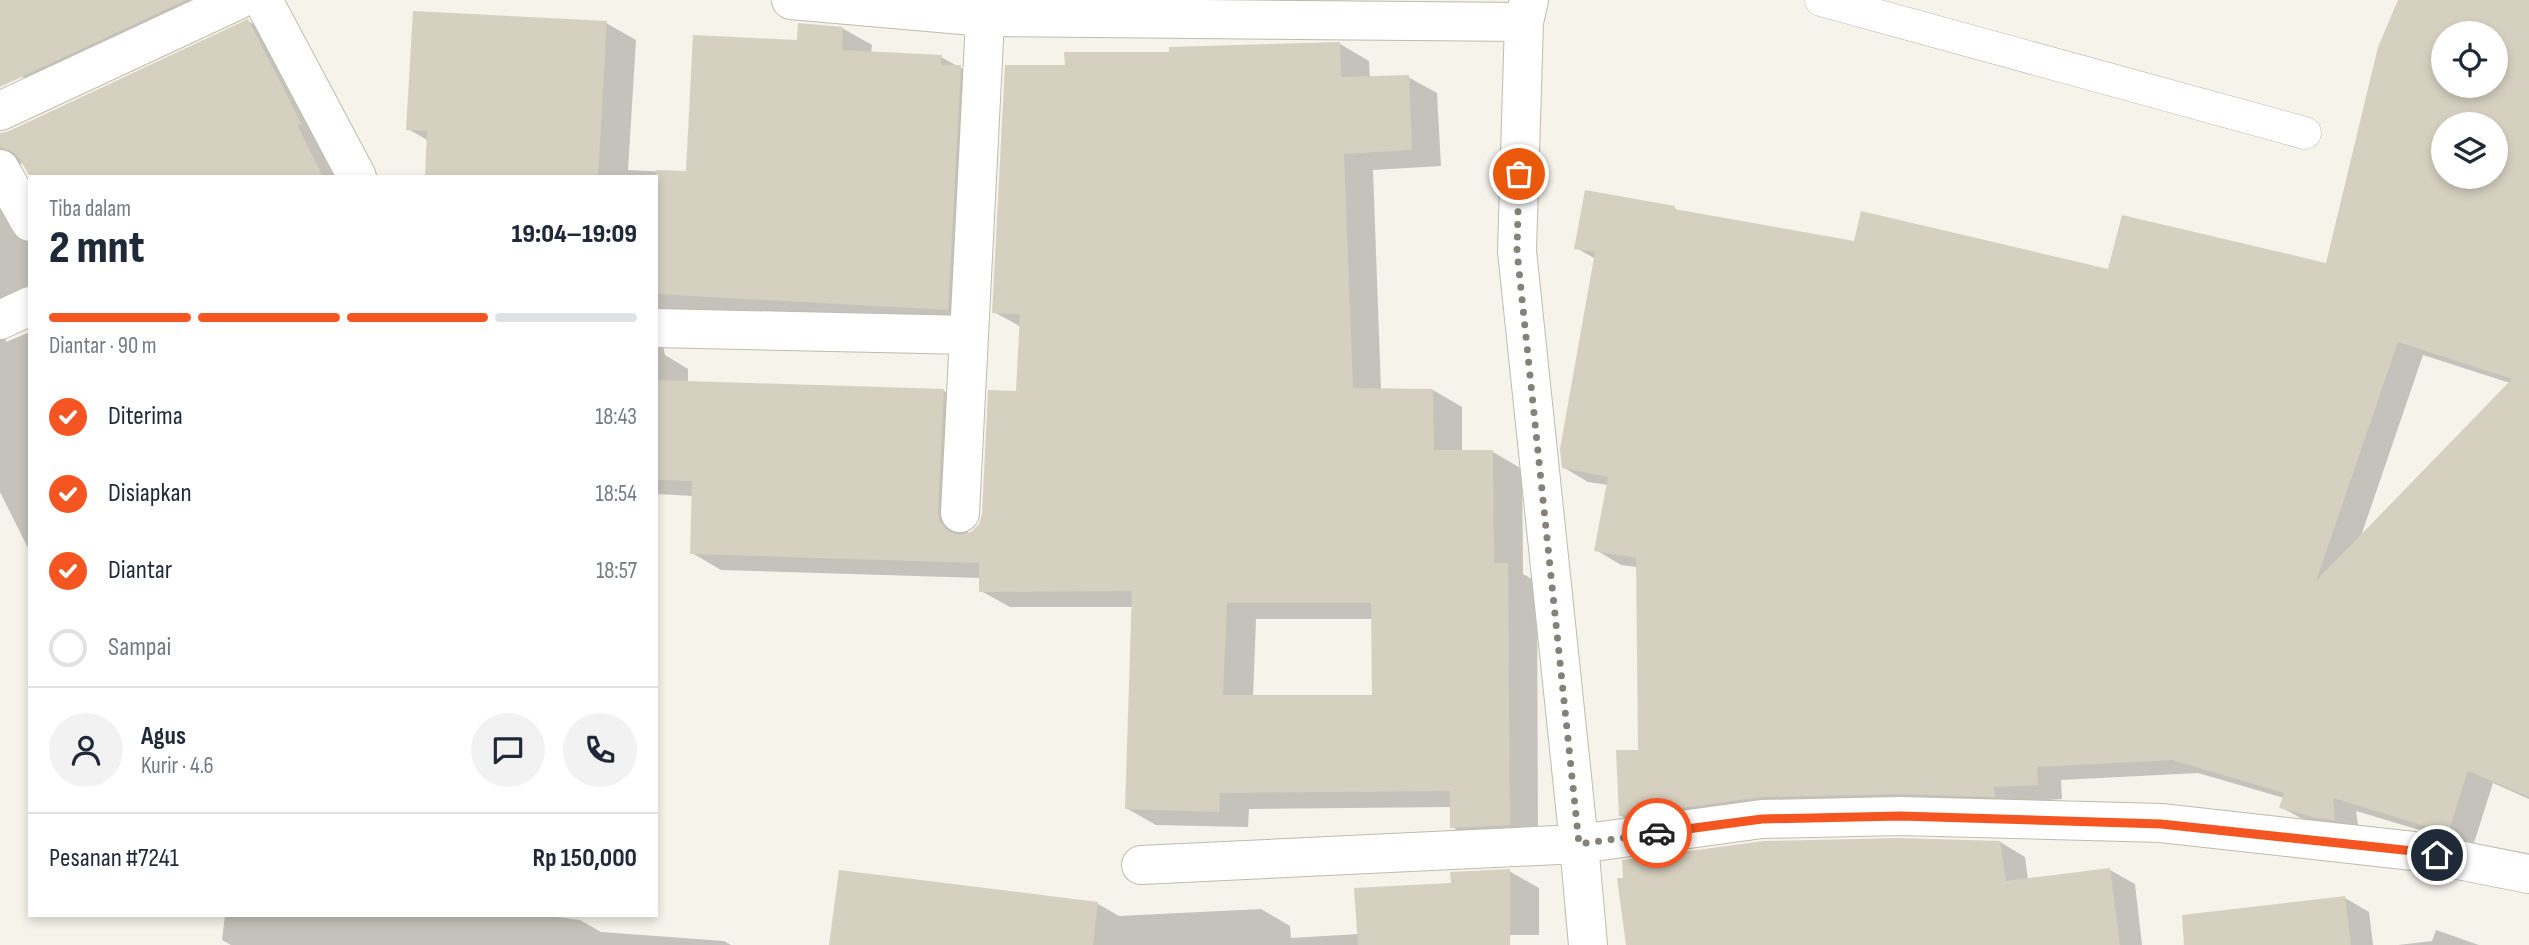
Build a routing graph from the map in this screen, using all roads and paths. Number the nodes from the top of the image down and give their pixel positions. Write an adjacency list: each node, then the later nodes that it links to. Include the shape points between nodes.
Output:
1 (238, 0): 7 (street)
2 (263, 0): 10 (street)
3 (791, 0): 5 (street)
4 (1821, 0): 8 (lane)
5 (986, 9): 6 (street); 15 (street)
6 (1526, 11): 17 (street, via 1517,251)
7 (0, 111)
8 (2305, 133)
9 (0, 169): 11 (street)
10 (356, 175)
11 (28, 218)
12 (28, 307): 13 (street)
13 (0, 320)
14 (658, 328): 15 (street)
15 (969, 335): 16 (street)
16 (960, 513)
17 (1579, 844): 18 (street); 19 (street, via 1762,819 1900,816 2147,823 2413,851); 20 (street)
18 (1141, 865)
19 (2529, 874)
20 (1588, 945)

